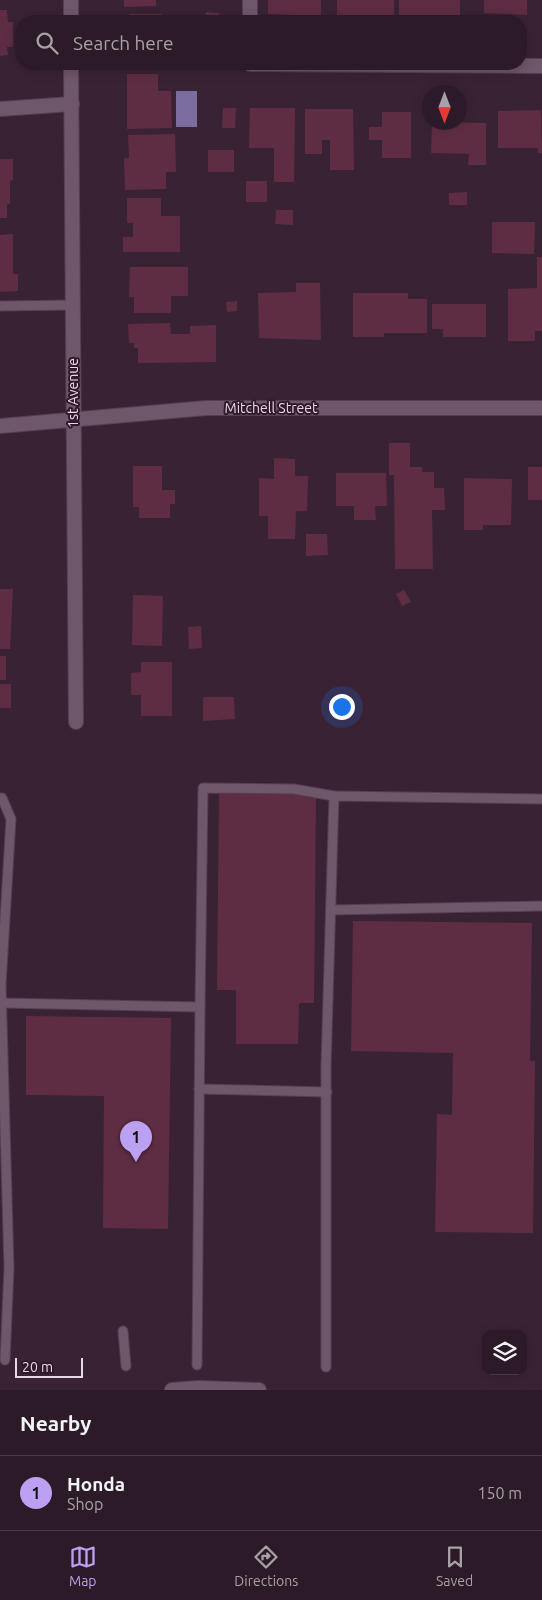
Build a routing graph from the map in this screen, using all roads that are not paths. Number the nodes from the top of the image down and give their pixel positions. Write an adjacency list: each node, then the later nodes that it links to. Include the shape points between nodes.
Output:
1 (71, 0): 3 (street)
2 (250, 0): 4 (street)
3 (71, 15)
4 (250, 15)
5 (527, 66): 6 (street)
6 (542, 66)
7 (71, 70): 8 (street, 1st Avenue)
8 (72, 104): 9 (street); 10 (street, 1st Avenue)
9 (0, 109)
10 (73, 305): 11 (lane); 13 (street, 1st Avenue)
11 (0, 306)
12 (542, 408): 13 (street, Mitchell Street, via 241,407)
13 (74, 419): 14 (street, Mitchell Street); 15 (street, 1st Avenue)
14 (0, 426)
15 (76, 722)
16 (334, 796): 18 (lane); 20 (lane); 22 (lane, via 294,789 203,788)
17 (0, 798): 21 (lane, via 11,819)
18 (542, 799)
19 (542, 906): 20 (lane)
20 (331, 910): 24 (lane)
21 (2, 1004): 22 (lane); 26 (lane, via 9,1268)
22 (200, 1007): 23 (lane)
23 (199, 1089): 24 (lane); 27 (lane)
24 (326, 1092): 29 (lane)
25 (123, 1331): 28 (lane)
26 (6, 1360)
27 (197, 1365)
28 (126, 1366)
29 (326, 1367)
30 (172, 1390): 31 (street)
31 (259, 1390)

